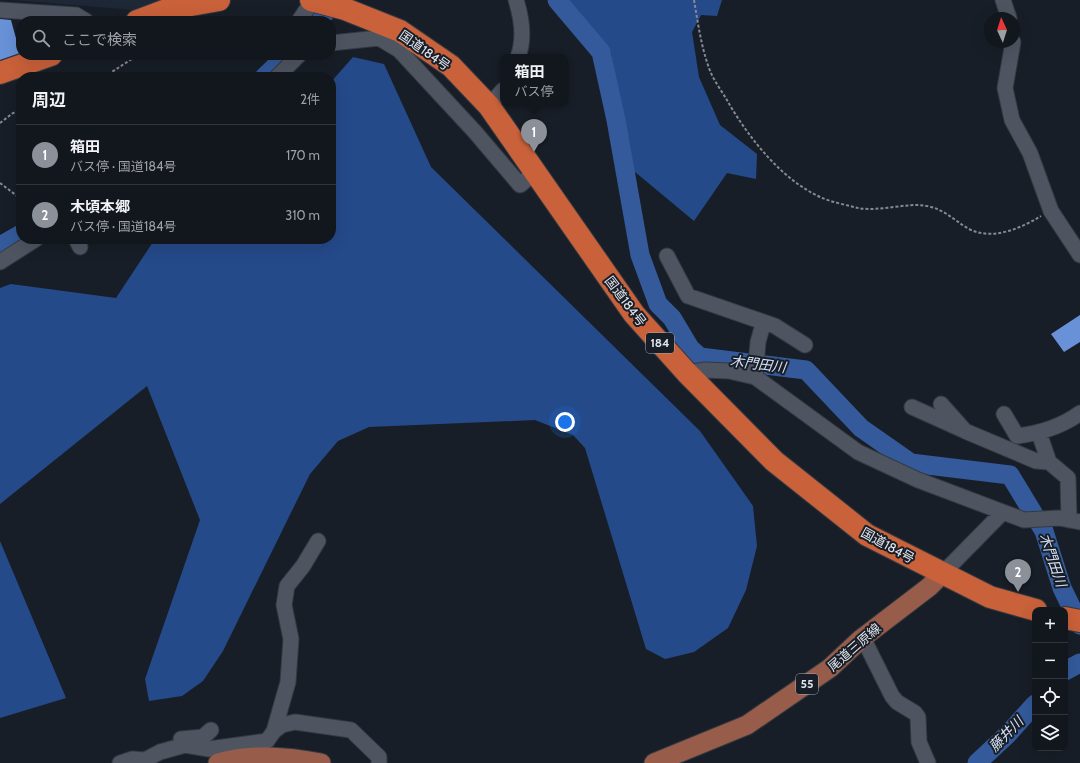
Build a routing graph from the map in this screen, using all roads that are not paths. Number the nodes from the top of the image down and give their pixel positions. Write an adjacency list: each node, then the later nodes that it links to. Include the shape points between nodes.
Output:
1 (219, 0): 7 (highway)
2 (313, 0): 9 (street); 18 (highway, 国道184号 / 184, via 345,9 400,31 451,66)
3 (516, 0): 12 (street, via 522,29)
4 (1003, 0): 6 (street)
5 (0, 10): 8 (street)
6 (1007, 12)
7 (176, 15)
8 (76, 16)
9 (302, 16)
10 (336, 42): 19 (street, via 379,38 399,50 520,185)
11 (1012, 48): 21 (street, via 1005,88 1012,120 1030,153 1051,211)
12 (519, 54)
13 (37, 60): 16 (highway)
14 (294, 60): 15 (street)
15 (282, 72)
16 (0, 73)
17 (500, 93): 18 (street)
18 (489, 106): 19 (highway, 国道184号 / 184)
19 (535, 172): 26 (highway, 国道184号 / 184, via 634,314)
20 (28, 244): 23 (street)
21 (1080, 255)
22 (667, 256): 24 (street, via 688,296)
23 (0, 262)
24 (763, 324): 25 (street, via 775,326); 27 (street, via 758,342)
25 (805, 345)
26 (687, 373): 27 (street, via 705,370 729,371); 38 (highway, 国道184号 / 184, via 774,461 798,481 867,535)
27 (755, 377): 35 (street, via 858,452 918,480)
28 (941, 404): 32 (street)
29 (912, 407): 32 (street)
30 (1080, 413): 33 (street, via 1068,422)
31 (1004, 414): 33 (street, via 1018,436)
32 (965, 431): 34 (street, via 1036,461)
33 (1039, 433): 34 (street)
34 (1049, 462): 36 (street, via 1068,478)
35 (1002, 513): 36 (street, via 1024,520 1047,518); 38 (street)
36 (1075, 521)
37 (318, 541): 44 (street, via 287,586 284,605 291,639 288,682)
38 (942, 574): 39 (highway, 国道184号 / 184, via 990,597); 42 (main road, 尾道三原線 / 55)
39 (1032, 609)
40 (1068, 619): 41 (highway)
41 (1080, 621)
42 (861, 639): 50 (main road, 尾道三原線 / 55, via 830,668 747,725); 51 (street, via 866,644 892,696 918,717 919,742)
43 (211, 730): 45 (street, via 203,737 172,740 150,750)
44 (274, 731): 45 (street, via 267,741 209,749 185,744 160,752); 49 (street, via 282,725 295,722 351,730 379,756)
45 (145, 762): 47 (street, via 132,759)
46 (316, 762): 48 (main road, via 295,758 260,757)
47 (120, 763)
48 (218, 763)
49 (379, 763)
50 (654, 763)
51 (928, 763)

